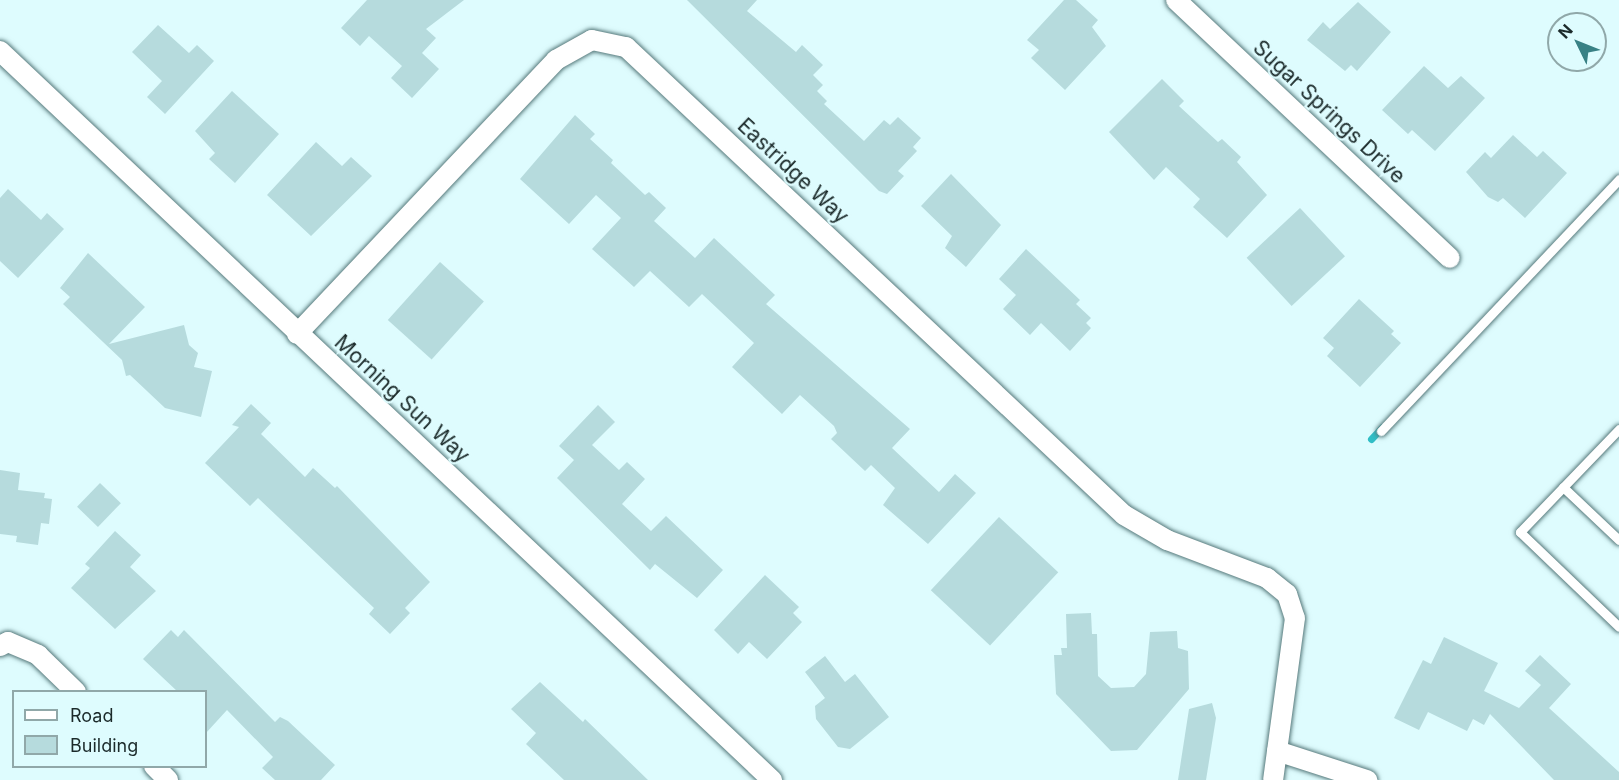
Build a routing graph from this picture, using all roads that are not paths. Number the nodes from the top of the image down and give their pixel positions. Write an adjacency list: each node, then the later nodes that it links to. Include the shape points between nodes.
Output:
1 (1176, 0): 4 (street, Sugar Springs Drive)
2 (0, 51): 5 (street, Morning Sun Way)
3 (1619, 179): 7 (lane)
4 (1450, 258)
5 (297, 334): 13 (street, Eastridge Way, via 556,60 592,40 626,47 1124,515 1167,540 1267,578 1287,594 1295,618); 16 (street, Morning Sun Way)
6 (1619, 429): 8 (lane)
7 (1381, 431)
8 (1563, 487): 9 (lane); 10 (lane, via 1520,532)
9 (1619, 540)
10 (1619, 627)
11 (0, 646): 12 (street, via 8,642 38,655)
12 (74, 690)
13 (1277, 751): 17 (street); 18 (street)
14 (156, 768): 15 (street)
15 (168, 780)
16 (772, 780)
17 (1273, 780)
18 (1367, 780)

